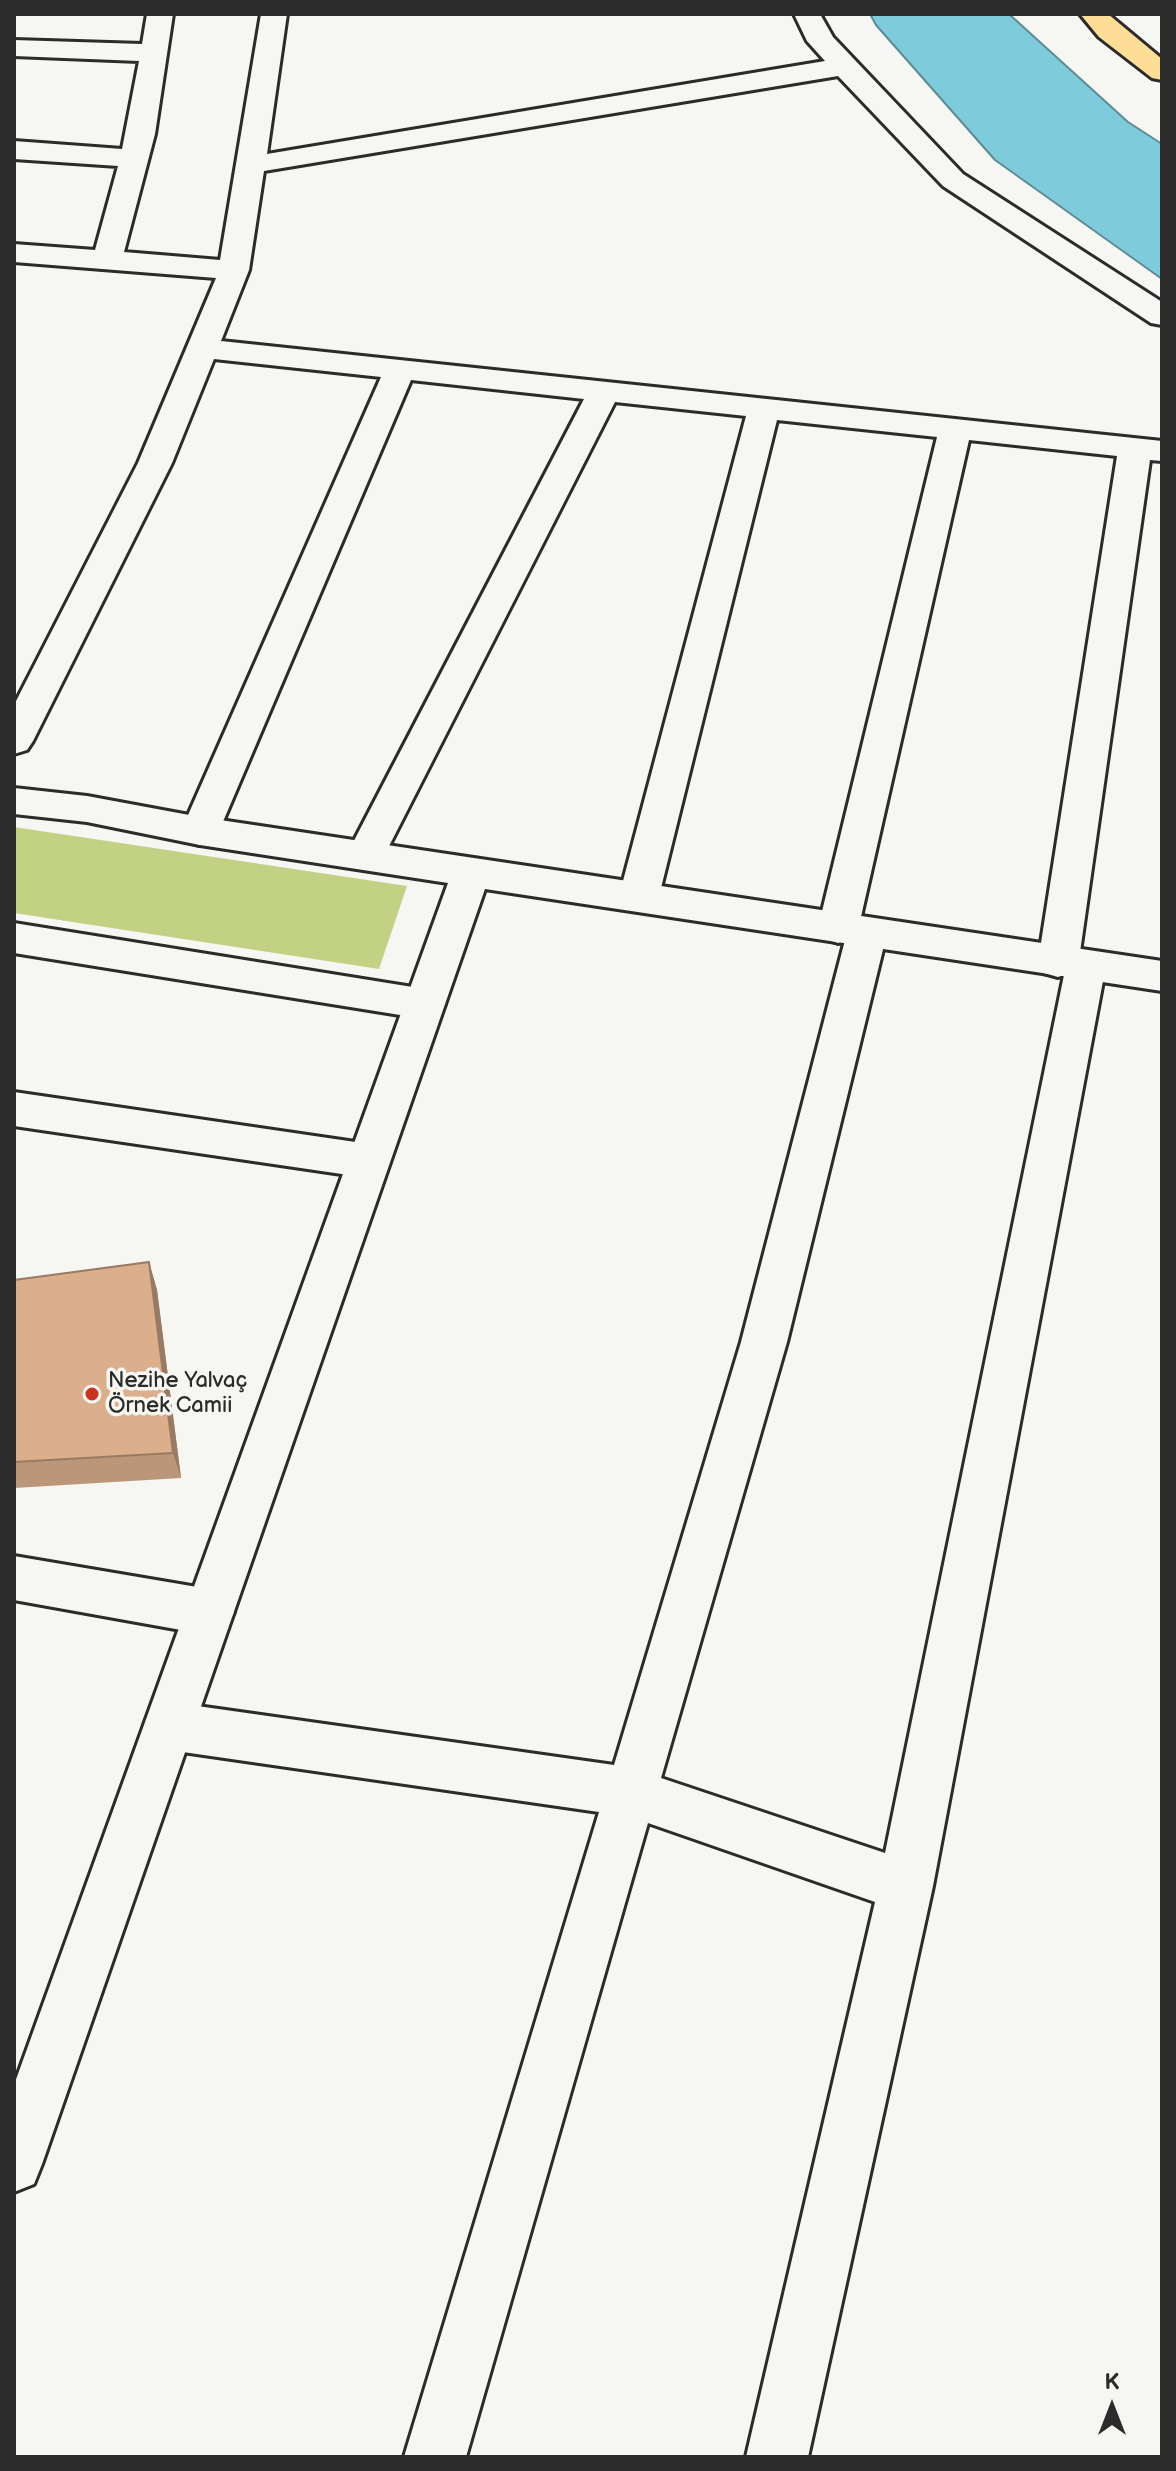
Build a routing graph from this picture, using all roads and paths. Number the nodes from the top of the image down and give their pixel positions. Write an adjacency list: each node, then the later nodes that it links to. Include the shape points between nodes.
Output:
1 (160, 14): 6 (street)
2 (274, 14): 11 (street)
3 (807, 14): 7 (street, via 821,41)
4 (1093, 14): 8 (main road)
5 (14, 48): 6 (street)
6 (154, 53): 10 (street)
7 (846, 66): 11 (street); 15 (street, via 953,180)
8 (1162, 72)
9 (14, 150): 10 (street)
10 (134, 159): 13 (street)
11 (250, 165): 14 (street)
12 (14, 253): 13 (street)
13 (107, 260): 14 (street)
14 (234, 270): 16 (street)
15 (1162, 316)
16 (202, 348): 17 (street); 22 (street, via 155,463)
17 (400, 369): 18 (street); 24 (street)
18 (604, 391): 19 (street); 25 (street)
19 (764, 408): 20 (street); 27 (street)
20 (955, 429): 21 (street); 28 (street)
21 (1149, 450): 30 (street)
22 (14, 741)
23 (14, 801): 24 (street)
24 (200, 831): 25 (street)
25 (365, 856): 26 (street)
26 (471, 873): 27 (street); 32 (street)
27 (639, 896): 28 (street)
28 (852, 930): 30 (street); 38 (street, via 764,1342)
29 (14, 938): 32 (street)
30 (1072, 963): 31 (street); 39 (street)
31 (1162, 976)
32 (425, 1004): 34 (street)
33 (14, 1109): 34 (street)
34 (369, 1161): 36 (street)
35 (14, 1578): 36 (street)
36 (209, 1612): 37 (street)
37 (169, 1726): 38 (street); 40 (street)
38 (630, 1792): 39 (street); 41 (street)
39 (906, 1886): 42 (street)
40 (14, 2164)
41 (435, 2457)
42 (777, 2457)

